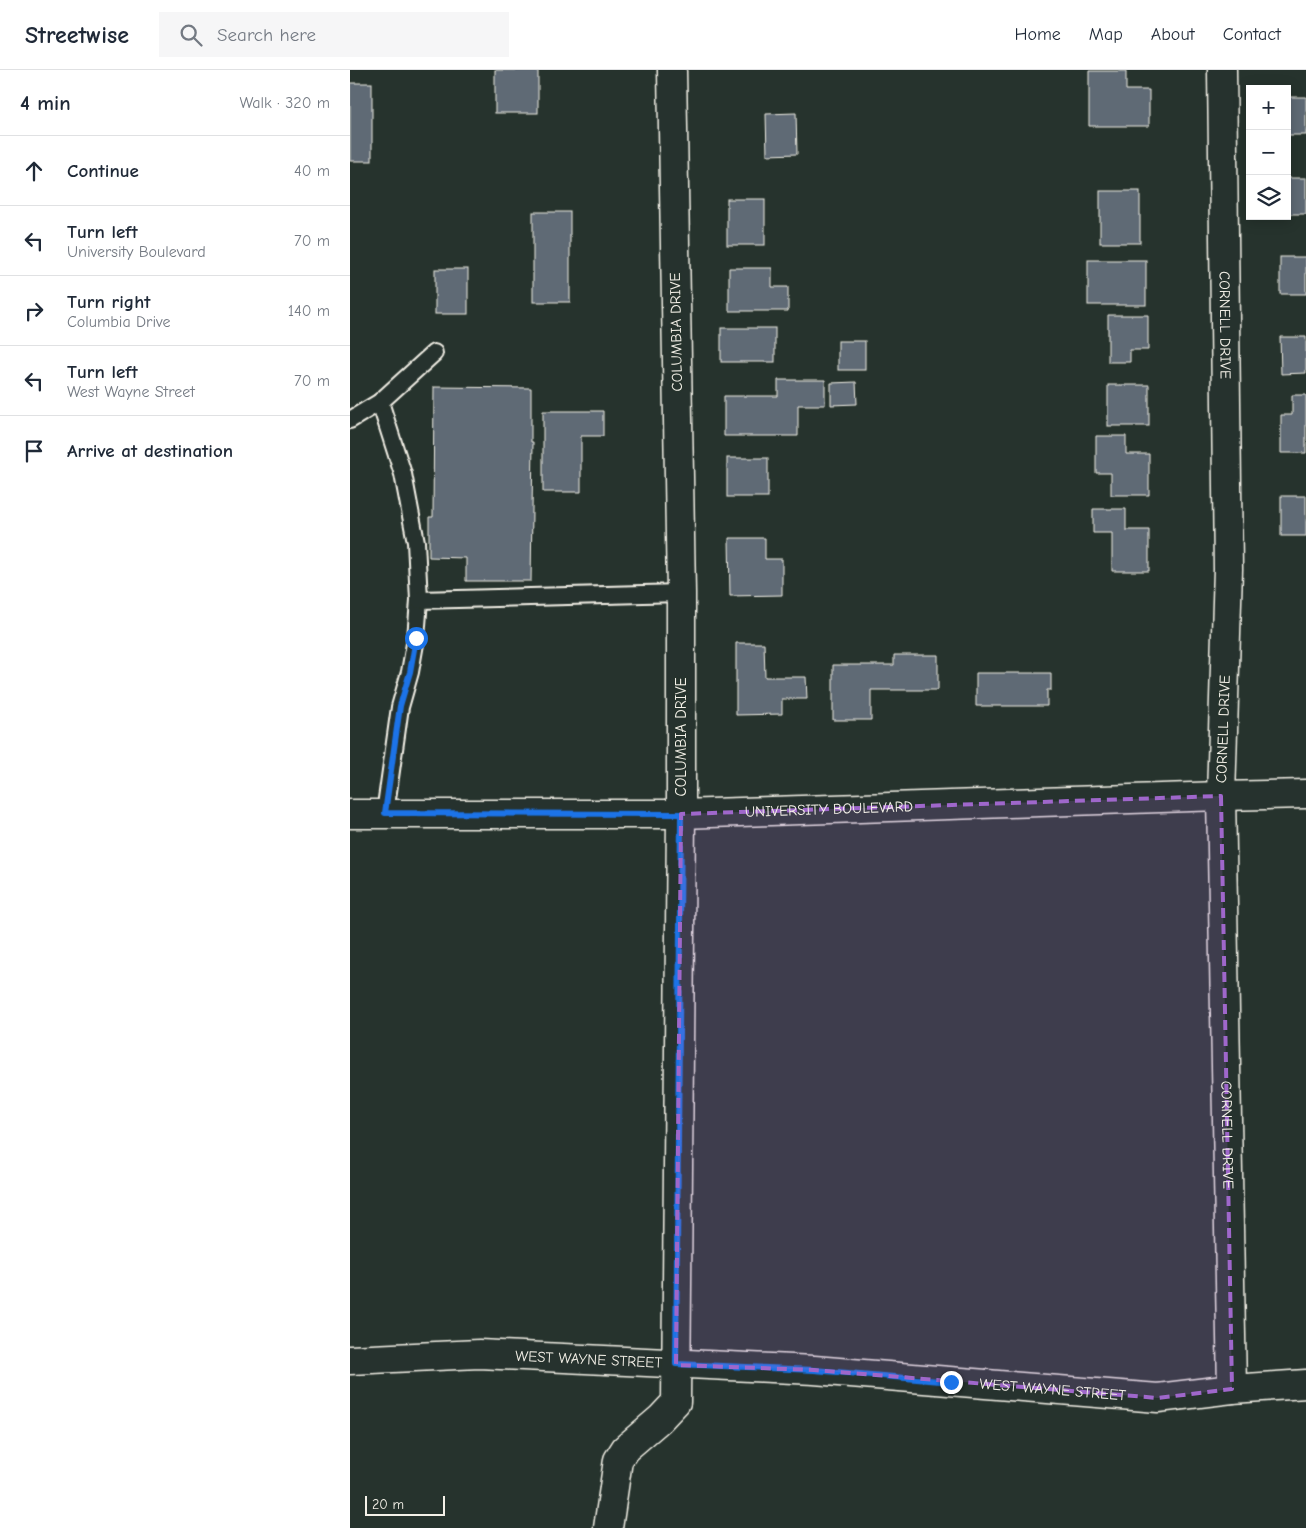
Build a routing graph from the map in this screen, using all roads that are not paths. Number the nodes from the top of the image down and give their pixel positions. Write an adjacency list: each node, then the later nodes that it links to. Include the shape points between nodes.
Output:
1 (672, 70): 6 (street, COLUMBIA DRIVE)
2 (1222, 70): 9 (street, CORNELL DRIVE, via 1228,569)
3 (434, 353): 4 (lane)
4 (380, 402): 5 (lane); 7 (lane, via 403,474 416,542)
5 (350, 420)
6 (681, 593): 7 (lane); 12 (street, COLUMBIA DRIVE)
7 (419, 600): 10 (lane, via 416,638 400,706)
8 (1306, 794): 9 (street, UNIVERSITY BOULEVARD)
9 (1221, 796): 12 (street, UNIVERSITY BOULEVARD); 16 (street, CORNELL DRIVE)
10 (385, 813): 11 (street, UNIVERSITY BOULEVARD); 12 (street, UNIVERSITY BOULEVARD)
11 (350, 814)
12 (681, 814): 14 (street, COLUMBIA DRIVE)
13 (350, 1360): 14 (street, WEST WAYNE STREET, via 479,1354)
14 (676, 1364): 16 (street, WEST WAYNE STREET, via 814,1370 1158,1398); 17 (street, COLUMBIA DRIVE, via 676,1402 625,1448 618,1460)
15 (1306, 1384): 16 (street, WEST WAYNE STREET)
16 (1232, 1389)
17 (608, 1528)

